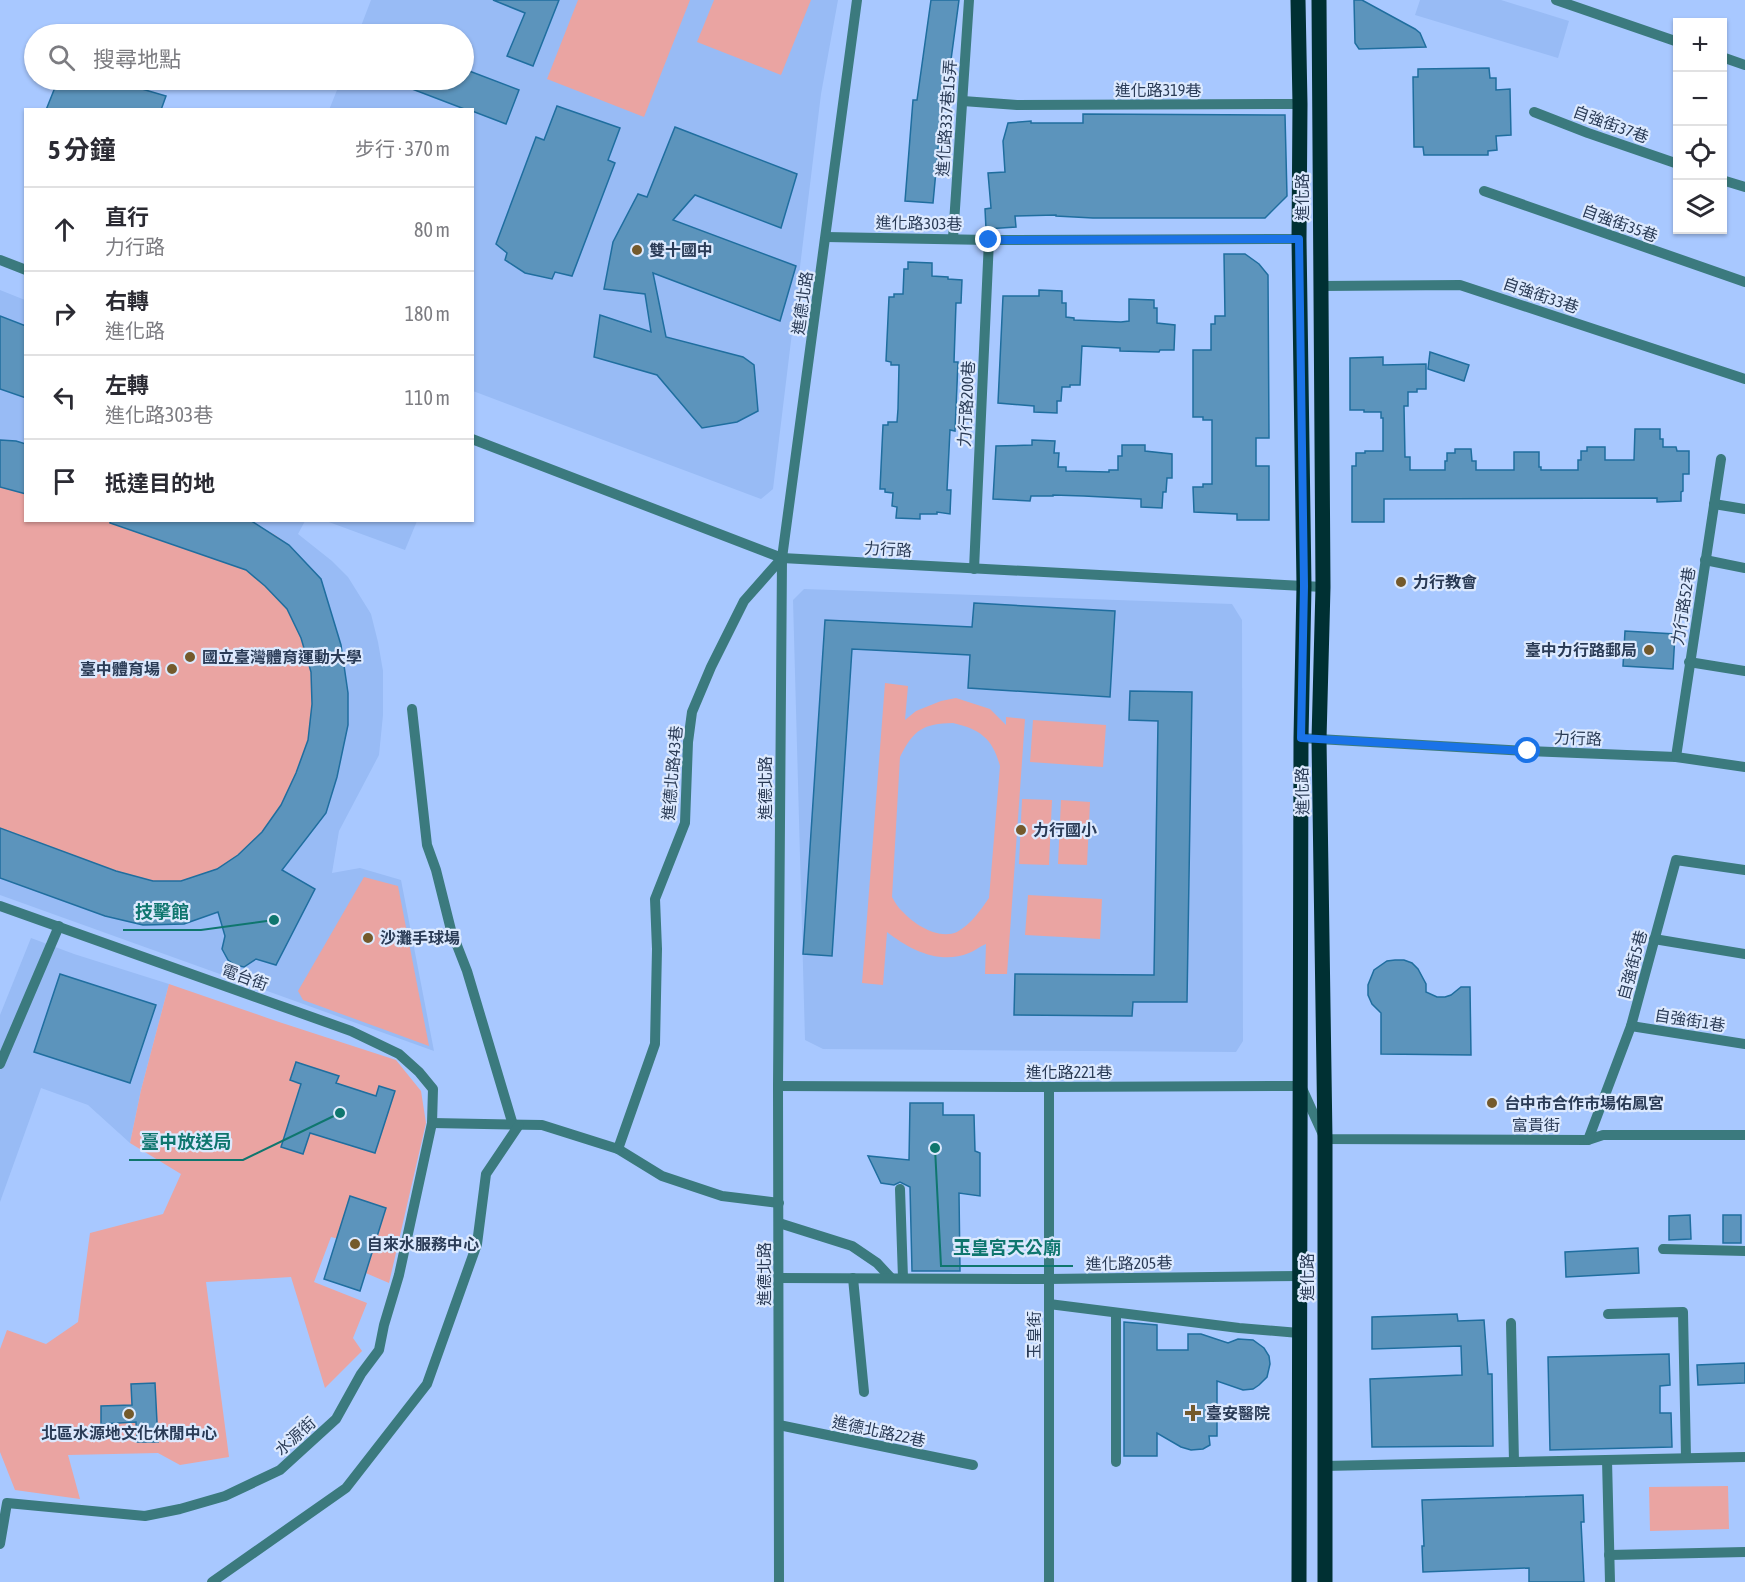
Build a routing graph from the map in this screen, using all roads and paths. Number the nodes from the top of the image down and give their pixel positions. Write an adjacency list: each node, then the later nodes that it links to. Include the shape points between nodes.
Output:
1 (857, 0): 16 (street, 進德北路)
2 (969, 0): 9 (street, 進化路337巷15弄)
3 (1298, 0): 10 (main road, 進化路)
4 (1319, 0): 23 (main road, 進化路)
5 (1556, 0): 6 (street)
6 (1673, 41)
7 (1727, 59): 8 (street)
8 (1745, 64)
9 (963, 101): 10 (street, 進化路319巷, via 1017,105); 17 (street, 進化路337巷15弄)
10 (1300, 104): 18 (main road, 進化路)
11 (1534, 112): 12 (street, 自強街37巷)
12 (1673, 163)
13 (1727, 182): 14 (street)
14 (1745, 188)
15 (1484, 191): 22 (street, 自強街35巷)
16 (826, 237): 17 (street, 進化路303巷); 29 (street, 進德北路)
17 (953, 238): 19 (street, 進化路303巷)
18 (1299, 239): 19 (street, 進化路303巷); 33 (main road, 進化路)
19 (989, 240): 32 (street, 力行路200巷)
20 (0, 260): 21 (street)
21 (24, 269)
22 (1745, 282)
23 (1321, 286): 24 (street, 自強街33巷, via 1460,285); 34 (main road, 進化路)
24 (1745, 379)
25 (474, 440): 29 (street, 力行路)
26 (1721, 459): 27 (street, 力行路52巷)
27 (1714, 504): 28 (street); 30 (street, 力行路52巷)
28 (1745, 509)
29 (782, 558): 32 (street, 力行路); 50 (street, 進德北路); 58 (street, 進德北路43巷, via 744,601 692,712 685,823 655,899 655,1044)
30 (1705, 560): 31 (street); 35 (street, 力行路52巷)
31 (1745, 568)
32 (974, 569): 33 (street, 力行路)
33 (1304, 586): 34 (street, 力行路); 38 (main road, 進化路)
34 (1323, 587): 39 (main road, 進化路)
35 (1689, 662): 36 (street); 40 (street, 力行路52巷)
36 (1745, 671)
37 (412, 709): 54 (street, via 426,845)
38 (1301, 738): 39 (street, 力行路); 51 (main road, 進化路)
39 (1319, 739): 40 (street, 力行路); 56 (main road, 進化路)
40 (1676, 757): 41 (street, 力行路)
41 (1745, 767)
42 (1745, 870): 45 (street, 自強街5巷, via 1676,860)
43 (0, 906): 44 (street, 電台街)
44 (59, 926): 49 (street); 53 (street, 電台街, via 351,1031 399,1054 433,1089)
45 (1654, 939): 46 (street); 47 (street, 自強街5巷)
46 (1745, 954)
47 (1630, 1026): 48 (street, 自強街1巷); 57 (street, 自強街5巷)
48 (1745, 1044)
49 (0, 1064)
50 (778, 1086): 52 (street, 進化路221巷); 60 (street, 進德北路)
51 (1300, 1086): 52 (street, 進化路221巷); 56 (street); 64 (main road, 進化路)
52 (1049, 1087): 68 (street, 玉皇街)
53 (432, 1123): 54 (street); 83 (street, 水源街, via 379,1350 360,1374 336,1419 280,1470 225,1497 180,1509 145,1516 7,1503)
54 (516, 1125): 58 (street, via 542,1125); 88 (street, via 486,1174 477,1244 427,1384 346,1488)
55 (1745, 1135): 57 (street, 富貴街, via 1604,1135)
56 (1325, 1139): 57 (street, 富貴街); 82 (main road, 進化路)
57 (1588, 1140)
58 (618, 1149): 60 (street, via 662,1176 722,1196)
59 (900, 1189): 67 (street)
60 (779, 1203): 61 (street, 進德北路)
61 (779, 1223): 65 (street, 進德北路); 67 (street, via 852,1246)
62 (1663, 1249): 63 (street)
63 (1745, 1251)
64 (1299, 1276): 68 (street, 進化路205巷); 73 (main road, 進化路)
65 (779, 1278): 66 (street, 進化路205巷); 75 (street, 進德北路)
66 (853, 1278): 67 (street, 進化路205巷); 74 (street)
67 (897, 1278): 68 (street, 進化路205巷)
68 (1048, 1279): 69 (street, 玉皇街)
69 (1049, 1304): 70 (street); 90 (street, 玉皇街)
70 (1116, 1313): 73 (street); 79 (street)
71 (1608, 1314): 77 (street, via 1683,1312)
72 (1511, 1323): 80 (street)
73 (1299, 1333): 86 (main road, 進化路)
74 (864, 1392)
75 (779, 1425): 81 (street, 進德北路22巷); 89 (street, 進德北路)
76 (1745, 1457): 77 (street)
77 (1686, 1458): 78 (street)
78 (1607, 1460): 80 (street); 85 (street)
79 (1116, 1462)
80 (1514, 1462): 82 (street)
81 (973, 1465)
82 (1324, 1466): 87 (main road, 進化路)
83 (0, 1544)
84 (1745, 1552): 85 (street)
85 (1609, 1555): 91 (street)
86 (1296, 1579)
87 (1327, 1579)
88 (212, 1582)
89 (779, 1582)
90 (1049, 1582)
91 (1610, 1582)

